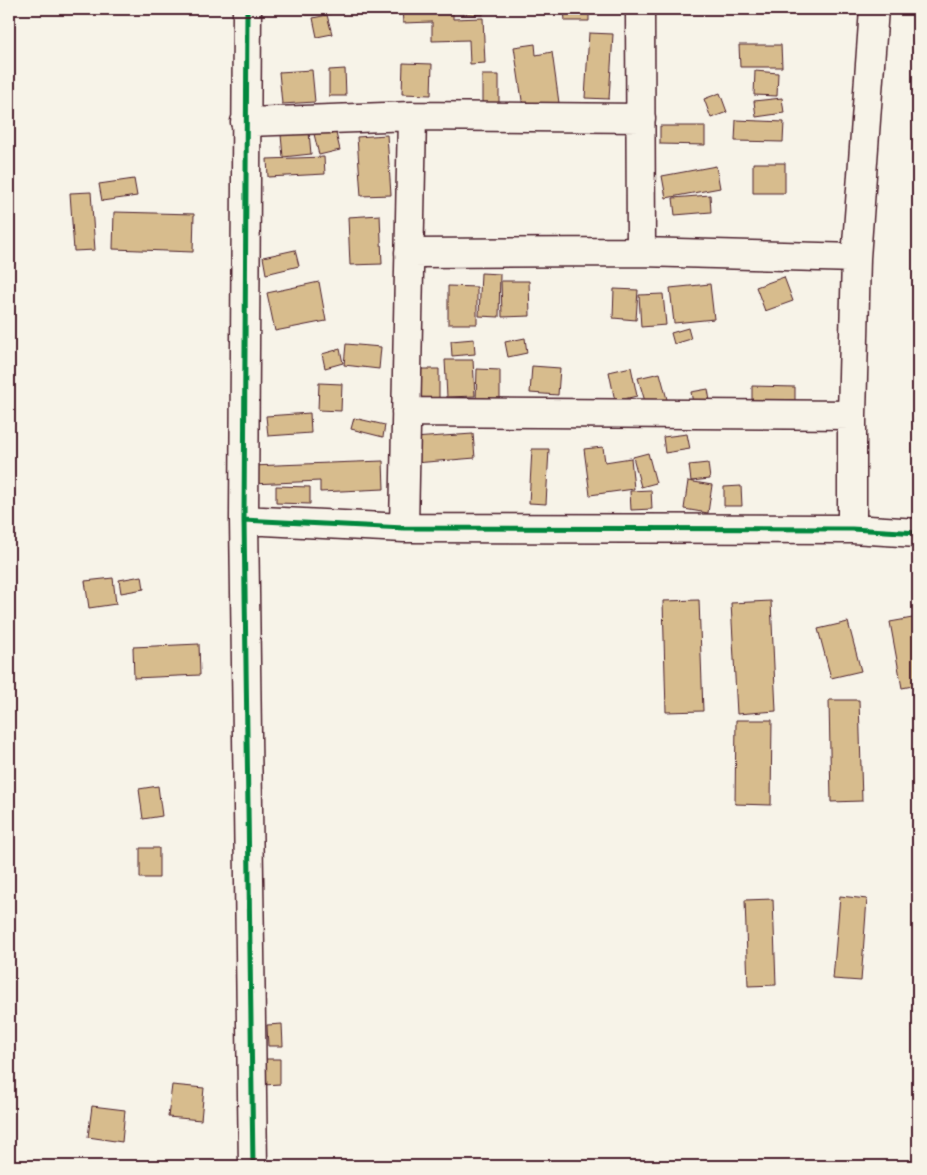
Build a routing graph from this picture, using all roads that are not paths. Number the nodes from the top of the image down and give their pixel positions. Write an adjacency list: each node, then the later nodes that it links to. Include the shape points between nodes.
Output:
1 (247, 9): 6 (street)
2 (640, 9): 5 (street)
3 (874, 9): 9 (street)
4 (412, 116): 5 (street); 6 (street); 8 (street)
5 (640, 118): 7 (street)
6 (245, 122): 12 (street)
7 (641, 252): 8 (street); 9 (street)
8 (410, 253): 10 (street)
9 (856, 258): 11 (street)
10 (406, 412): 11 (street); 13 (street)
11 (852, 415): 14 (street)
12 (244, 520): 13 (street); 16 (street)
13 (404, 528): 14 (street)
14 (852, 529): 15 (street)
15 (918, 533)
16 (253, 1166)

